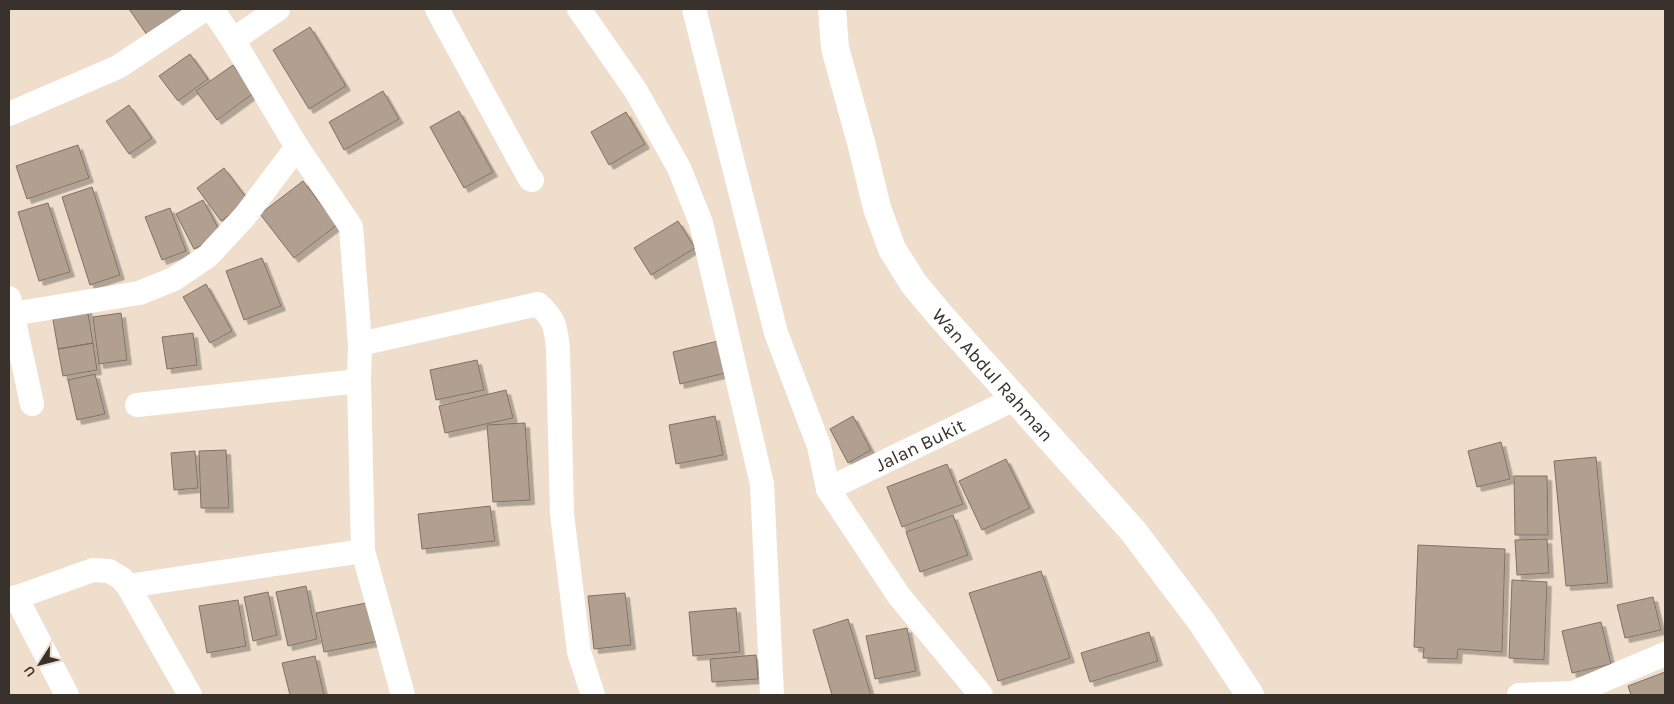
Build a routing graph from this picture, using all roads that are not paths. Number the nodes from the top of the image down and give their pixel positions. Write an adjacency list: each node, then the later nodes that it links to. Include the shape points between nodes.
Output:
1 (205, 9): 9 (street, via 118,67)
2 (212, 9): 8 (street)
3 (278, 9): 8 (street)
4 (437, 9): 11 (street)
5 (578, 9): 28 (street, via 636,91 679,168 701,223 762,484)
6 (694, 9): 18 (street, via 776,333 818,446)
7 (832, 9): 15 (street, Wan Abdul Rahman, via 835,48 876,208 892,249 914,284)
8 (233, 40): 10 (street)
9 (9, 114)
10 (297, 147): 12 (street, via 245,216 208,256 174,279 138,293); 13 (street, via 351,227)
11 (532, 180)
12 (11, 306): 16 (street)
13 (360, 344): 14 (street); 27 (street, via 538,304 548,312 555,324 558,349 562,514 579,652)
14 (359, 381): 17 (street); 19 (street)
15 (1014, 399): 18 (street, Jalan Bukit); 30 (street, Wan Abdul Rahman, via 1133,531 1201,621)
16 (32, 404)
17 (137, 406)
18 (828, 489): 29 (street, via 899,596)
19 (363, 551): 20 (street); 26 (street)
20 (128, 586): 21 (street, via 109,571 92,570); 25 (street)
21 (13, 598): 24 (street)
22 (1665, 654): 23 (street)
23 (1575, 694): 31 (street)
24 (67, 695)
25 (190, 695)
26 (403, 695)
27 (593, 695)
28 (772, 695)
29 (981, 695)
30 (1250, 695)
31 (1519, 695)

